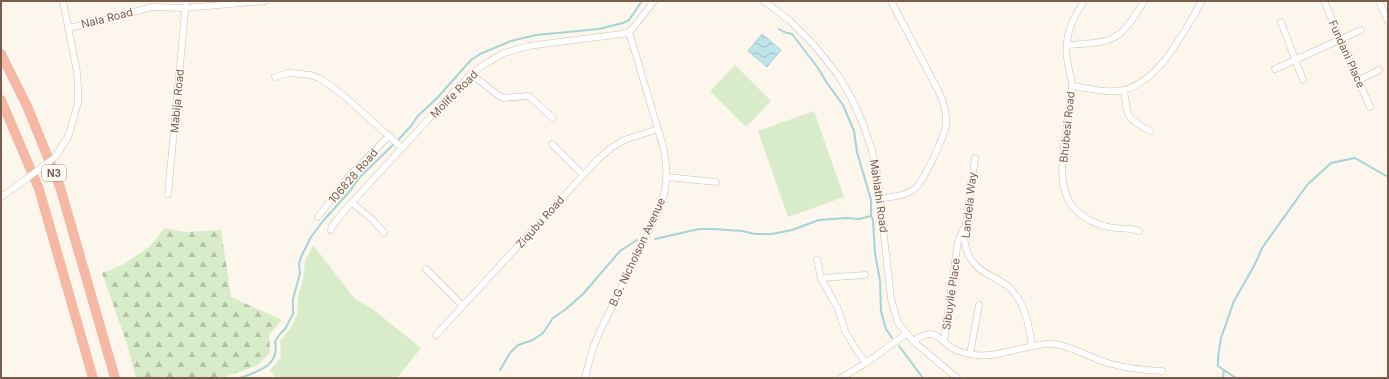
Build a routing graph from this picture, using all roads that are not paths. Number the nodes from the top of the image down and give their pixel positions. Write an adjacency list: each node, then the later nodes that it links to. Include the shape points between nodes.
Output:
1 (63, 1): 15 (street)
2 (186, 1): 12 (street, Mabija Road)
3 (265, 1): 12 (street, Nala Road)
4 (654, 1): 17 (street)
5 (764, 1): 44 (street, Mahlathi Road, via 790,21 814,45 838,75 863,124 871,147)
6 (891, 1): 44 (street, via 939,92 945,109 946,125 918,186 909,193)
7 (1084, 1): 19 (street, Bhubesi Road, via 1070,28)
8 (1144, 1): 19 (street, via 1129,25 1114,38 1097,43)
9 (1202, 1): 29 (street, via 1161,64 1148,77)
10 (1324, 1): 18 (street, Fundani Place)
11 (1379, 1): 13 (street)
12 (185, 8): 15 (street, Nala Road, via 152,7); 42 (street, Mabija Road)
13 (1388, 21)
14 (1281, 22): 21 (street)
15 (68, 28): 43 (street, bridge, via 77,72 78,96 75,117 68,137 50,161)
16 (1361, 30): 18 (street)
17 (629, 32): 24 (street, Molife Road, via 515,49 495,57); 33 (street, B.G. Nicholson Avenue)
18 (1340, 39): 21 (street); 27 (street, Fundani Place)
19 (1067, 45): 28 (street, Bhubesi Road)
20 (1, 54): 66 (highway, N3, via 27,106 60,187)
21 (1295, 59): 22 (street); 26 (street)
22 (1275, 69)
23 (1379, 70): 27 (street)
24 (471, 74): 32 (street, via 503,98 529,96); 37 (street, Molife Road)
25 (275, 76): 35 (street, via 294,73 321,79 342,94)
26 (1304, 80)
27 (1359, 80): 31 (street, Fundani Place)
28 (1072, 86): 29 (street, via 1100,91); 49 (street, Bhubesi Road, via 1063,171 1067,198 1080,213 1108,228)
29 (1124, 90): 34 (street, via 1131,120)
30 (1, 100): 65 (highway, N3, via 39,189)
31 (1370, 107)
32 (553, 118)
33 (658, 129): 39 (street, Ziqubu Road, via 624,140 597,160); 40 (street, B.G. Nicholson Avenue, via 666,158)
34 (1150, 131)
35 (390, 138): 37 (street); 46 (street, 106828 Road, via 348,178)
36 (552, 144): 39 (street)
37 (401, 147): 45 (street, Molife Road)
38 (975, 158): 47 (street, Landela Way)
39 (583, 175): 56 (street, Ziqubu Road)
40 (667, 178): 41 (street); 67 (street, B.G. Nicholson Avenue, via 659,210 600,330)
41 (716, 182)
42 (168, 194)
43 (1, 197)
44 (881, 198): 57 (street, Mahlathi Road, via 891,299 898,323)
45 (352, 203): 48 (street, Molife Road); 50 (street)
46 (318, 217)
47 (966, 225): 59 (street, Sibuyile Place, via 958,241); 61 (street, Landela Way, via 966,250 972,261 980,270 1007,286 1018,298 1026,315)
48 (331, 230)
49 (1139, 230)
50 (384, 232)
51 (817, 260): 54 (street)
52 (426, 269): 56 (street)
53 (865, 275): 54 (street)
54 (821, 278): 63 (street, via 838,309 849,339)
55 (978, 305): 62 (street)
56 (462, 306): 58 (street, Ziqubu Road)
57 (906, 334): 60 (street, Mahlathi Road); 63 (street)
58 (436, 335)
59 (944, 340): 60 (street, via 934,334 927,334); 62 (street, via 958,351)
60 (913, 341): 69 (street, Mahlathi Road)
61 (1032, 346): 62 (street, via 990,355); 64 (street, via 1059,344 1114,364)
62 (970, 354)
63 (866, 362): 68 (street)
64 (1162, 371)
65 (93, 378)
66 (115, 378)
67 (586, 378)
68 (841, 378)
69 (957, 378)

